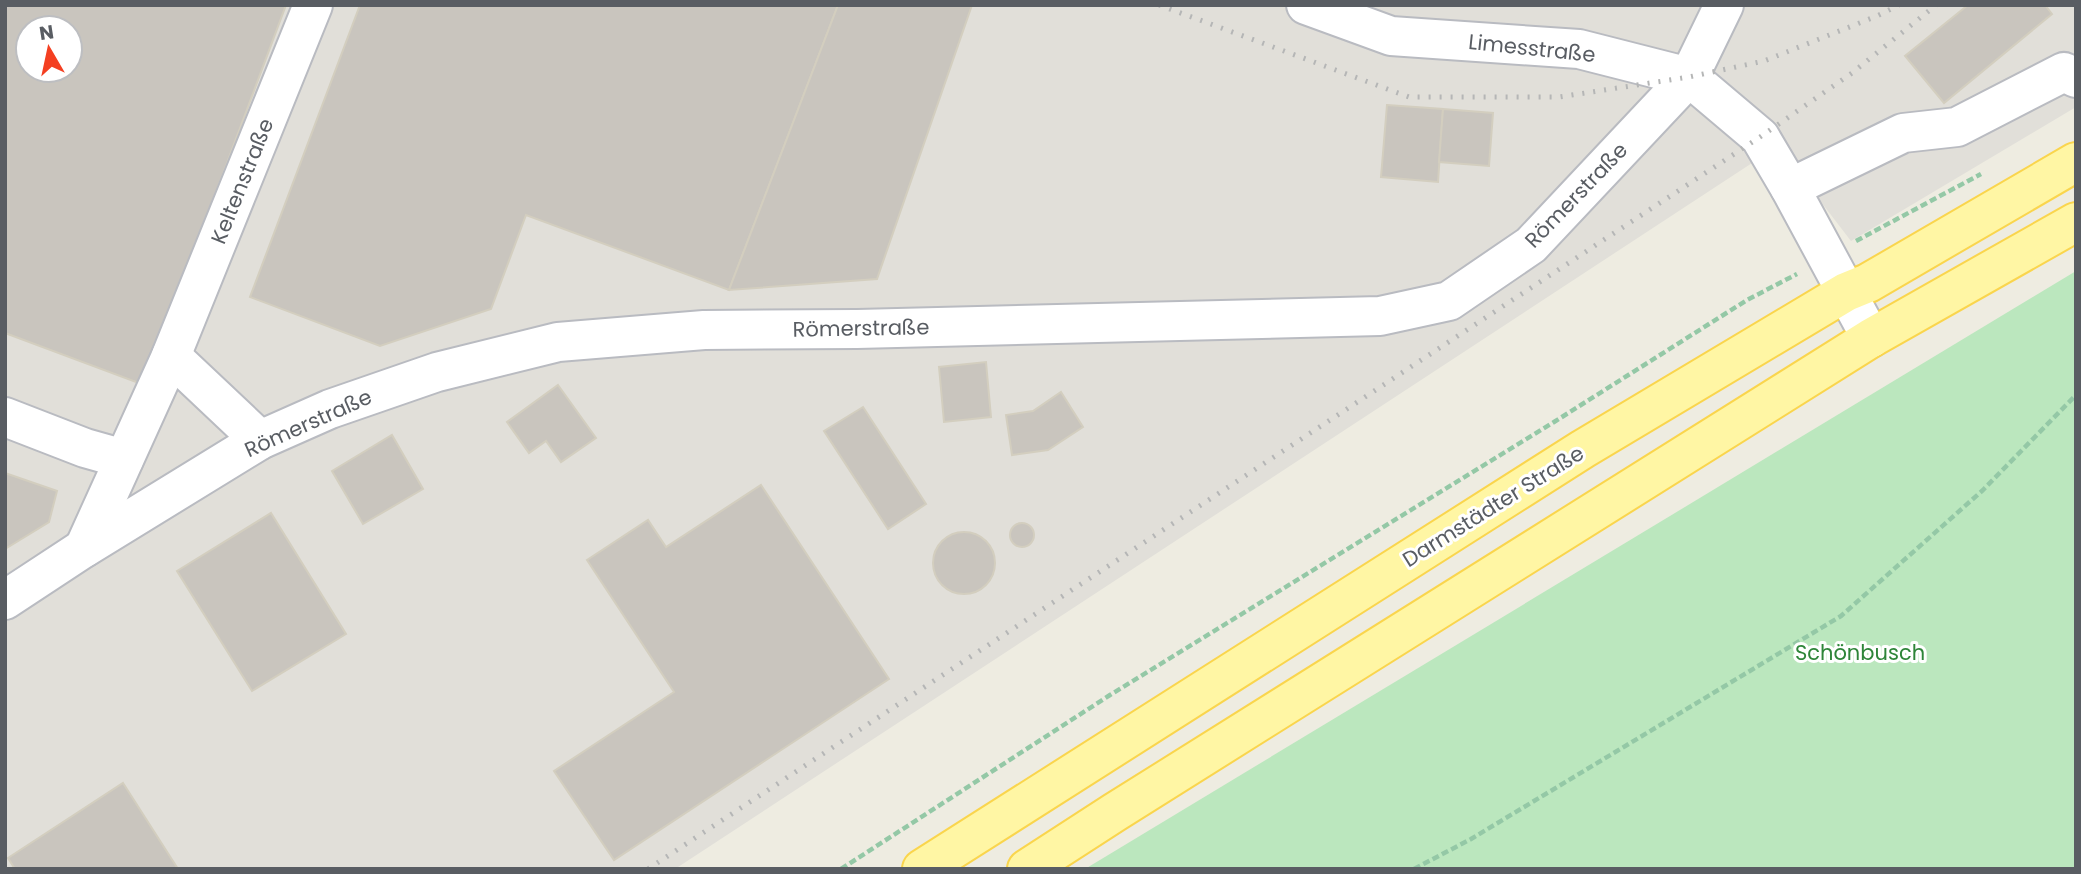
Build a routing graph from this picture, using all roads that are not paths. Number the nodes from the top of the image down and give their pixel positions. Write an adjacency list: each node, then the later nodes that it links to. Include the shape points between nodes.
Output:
1 (313, 5): 11 (street, Keltenstraße)
2 (1306, 5): 4 (street, Limesstraße, via 1391,36 1579,50)
3 (1724, 5): 4 (street, Römerstraße)
4 (1689, 77): 7 (street, Limesstraße, via 1760,137); 13 (street, Römerstraße, via 1531,245 1449,302 1380,316 704,330 558,342 437,372 330,409)
5 (2076, 78): 7 (street, via 2064,72 1957,127 1903,133)
6 (2076, 162): 9 (main road, Darmstädter Straße)
7 (1790, 188): 9 (street, Limesstraße)
8 (2076, 222): 10 (main road)
9 (1846, 292): 10 (street, Limesstraße); 17 (main road, Darmstädter Straße, via 1583,449)
10 (1871, 338): 18 (main road)
11 (171, 356): 13 (street); 14 (street, Keltenstraße)
12 (5, 417): 14 (street)
13 (260, 440): 15 (street, Römerstraße)
14 (124, 459): 15 (street, Keltenstraße)
15 (84, 548): 16 (street, Römerstraße)
16 (5, 600)
17 (922, 869)
18 (1027, 869)

